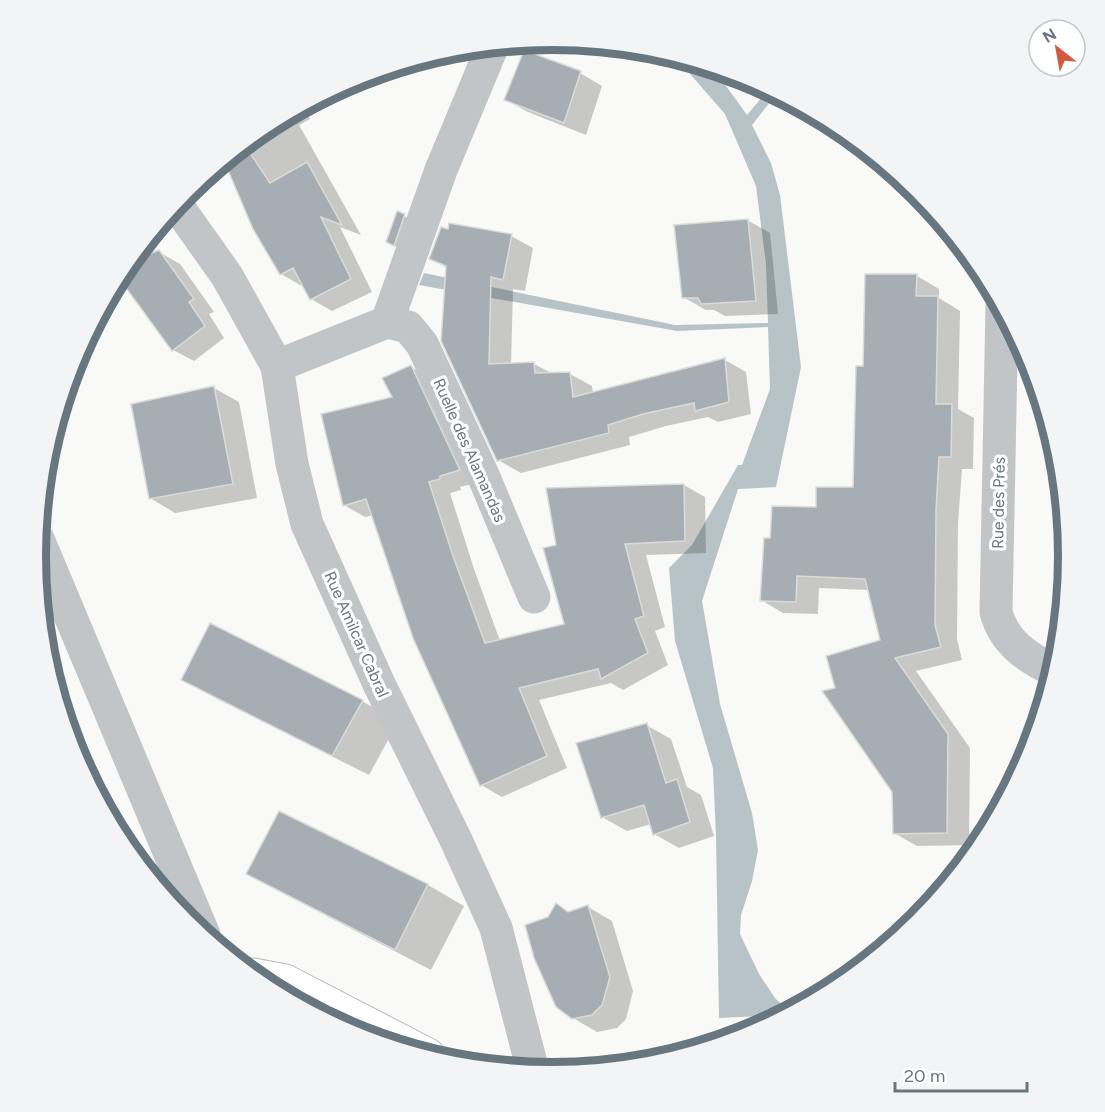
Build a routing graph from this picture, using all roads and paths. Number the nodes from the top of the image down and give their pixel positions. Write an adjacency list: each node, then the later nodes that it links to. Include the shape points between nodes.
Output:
1 (489, 54): 3 (street, via 441,170)
2 (182, 212): 5 (street, Rue Amilcar Cabral, via 227,276)
3 (387, 322): 5 (street); 7 (street, Ruelle des Alamandas, via 408,327 422,344)
4 (1002, 324): 8 (street, Rue des Prés, via 996,612 999,627 1010,642)
5 (277, 366): 12 (street, Rue Amilcar Cabral, via 292,464 307,524 496,928)
6 (46, 558): 9 (street)
7 (534, 597)
8 (1046, 667)
9 (195, 914)
10 (274, 979): 11 (main road)
11 (387, 1034)
12 (531, 1061)

